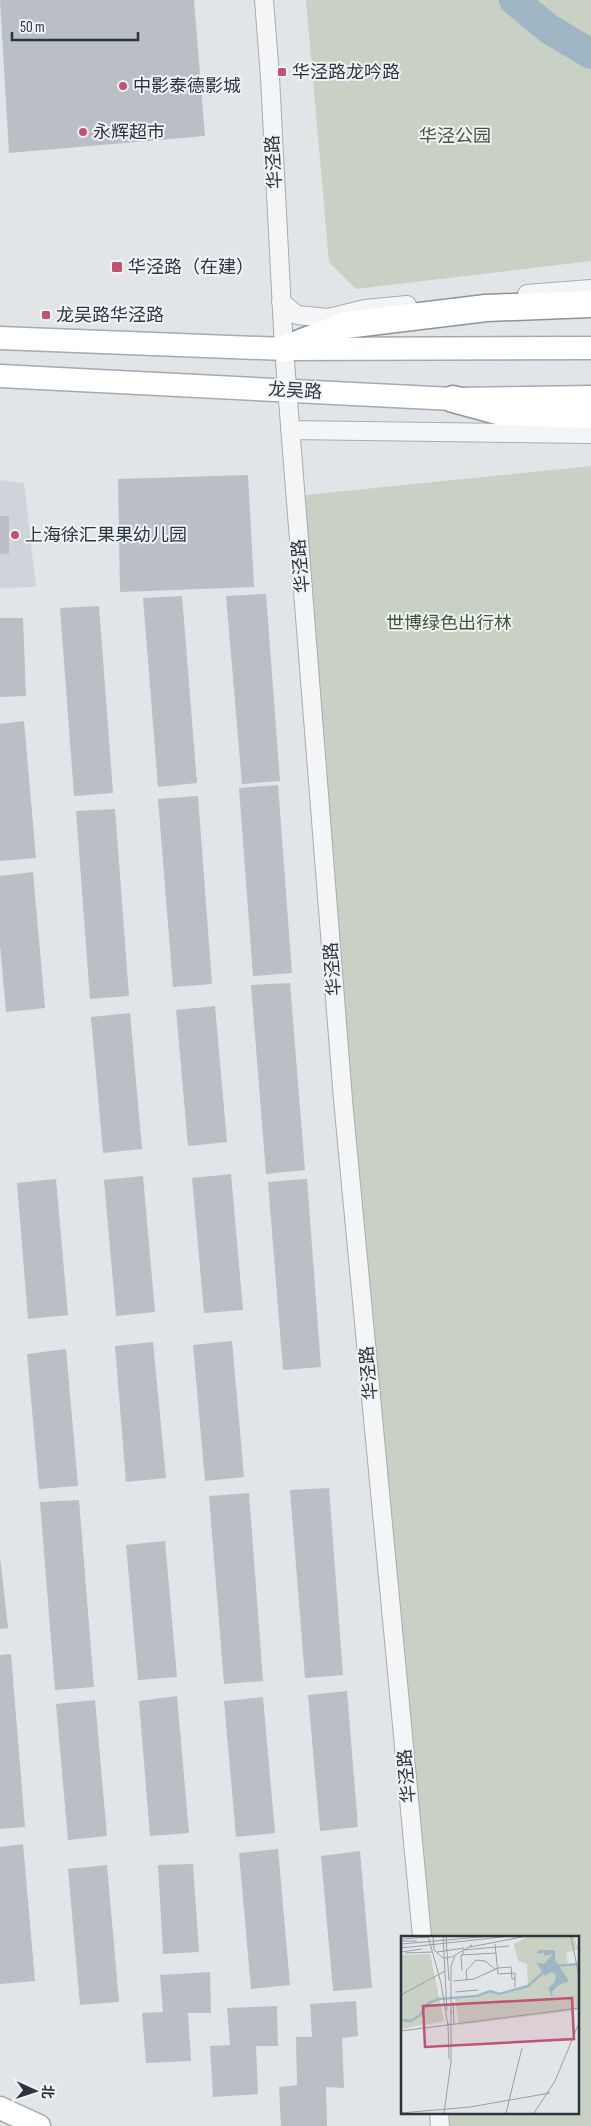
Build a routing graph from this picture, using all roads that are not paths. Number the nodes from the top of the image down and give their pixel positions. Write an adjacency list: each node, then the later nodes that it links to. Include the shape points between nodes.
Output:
1 (264, 0): 3 (street, 华泾路)
2 (591, 289): 3 (street, via 374,308 328,318 297,315)
3 (281, 302): 7 (street, 华泾路)
4 (591, 304): 7 (highway, via 486,308 346,325)
5 (0, 338): 7 (main road)
6 (591, 348): 7 (main road)
7 (284, 350): 9 (street, 华泾路)
8 (0, 376): 9 (main road, 龙吴路)
9 (287, 391): 11 (main road, 龙吴路); 13 (street, 华泾路)
10 (591, 397): 11 (main road, 龙吴路)
11 (453, 399): 12 (highway, via 501,412)
12 (591, 415)
13 (290, 430): 14 (street); 15 (street, 华泾路, via 343,1100)
14 (591, 434)
15 (422, 1936)
16 (0, 2108): 17 (main road)
17 (39, 2126)

